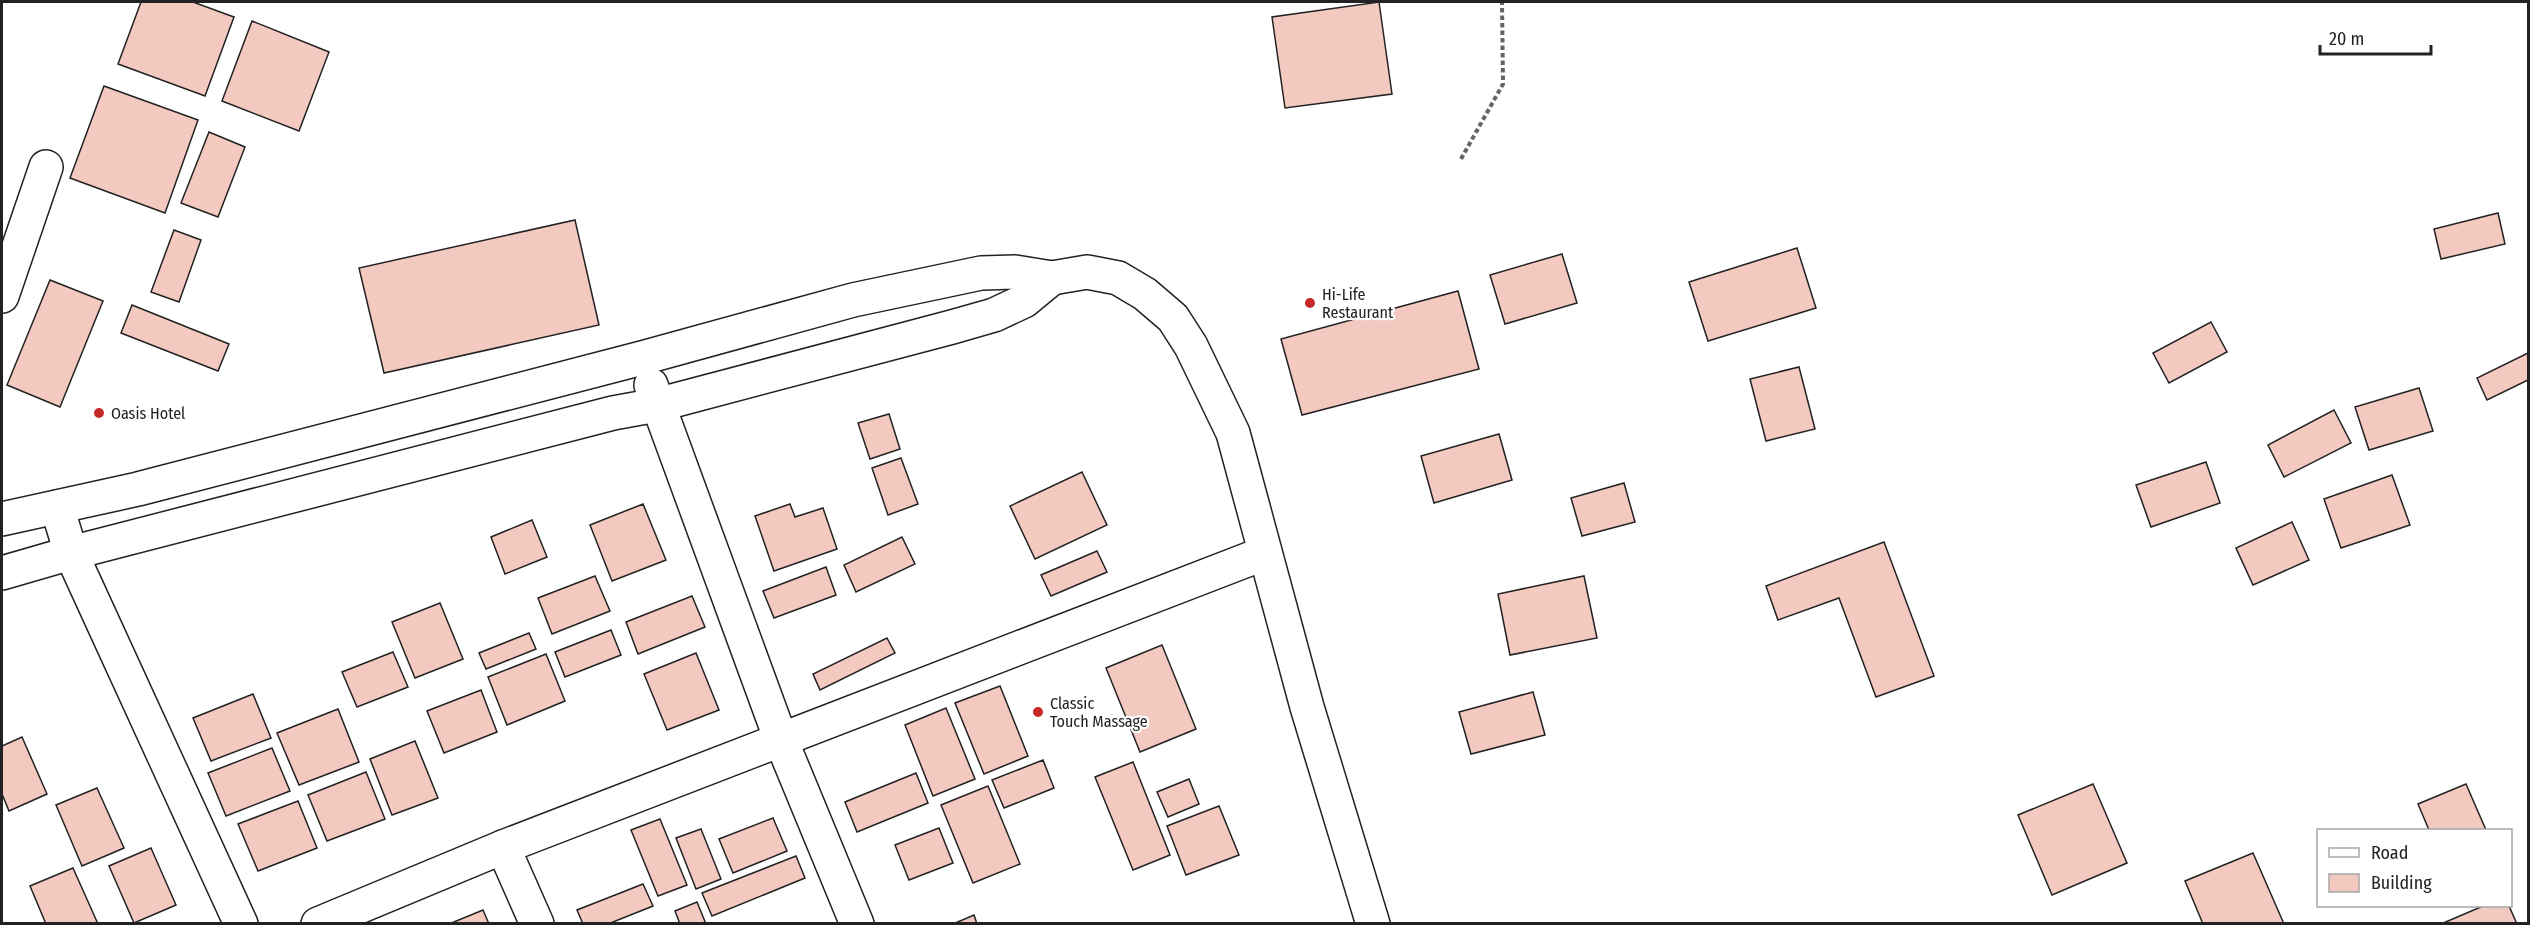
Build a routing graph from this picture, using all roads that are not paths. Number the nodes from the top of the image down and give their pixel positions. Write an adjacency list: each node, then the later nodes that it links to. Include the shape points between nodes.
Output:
1 (46, 167): 3 (street)
2 (1052, 278): 4 (street, via 1015,272 981,273 853,300); 5 (street, via 1024,301 994,315); 9 (street, via 1087,272 1119,278 1173,318 1191,346 1233,433)
3 (2, 296)
4 (642, 358): 5 (street); 6 (street)
5 (657, 405): 8 (street); 11 (street)
6 (57, 507): 7 (street); 8 (street)
7 (2, 519)
8 (71, 552): 10 (street); 13 (street)
9 (1265, 553): 11 (street); 17 (street)
10 (2, 573)
11 (781, 740): 12 (street); 16 (street)
12 (504, 847): 14 (street); 15 (street)
13 (241, 924)
14 (318, 924)
15 (537, 924)
16 (857, 924)
17 (1372, 924)

